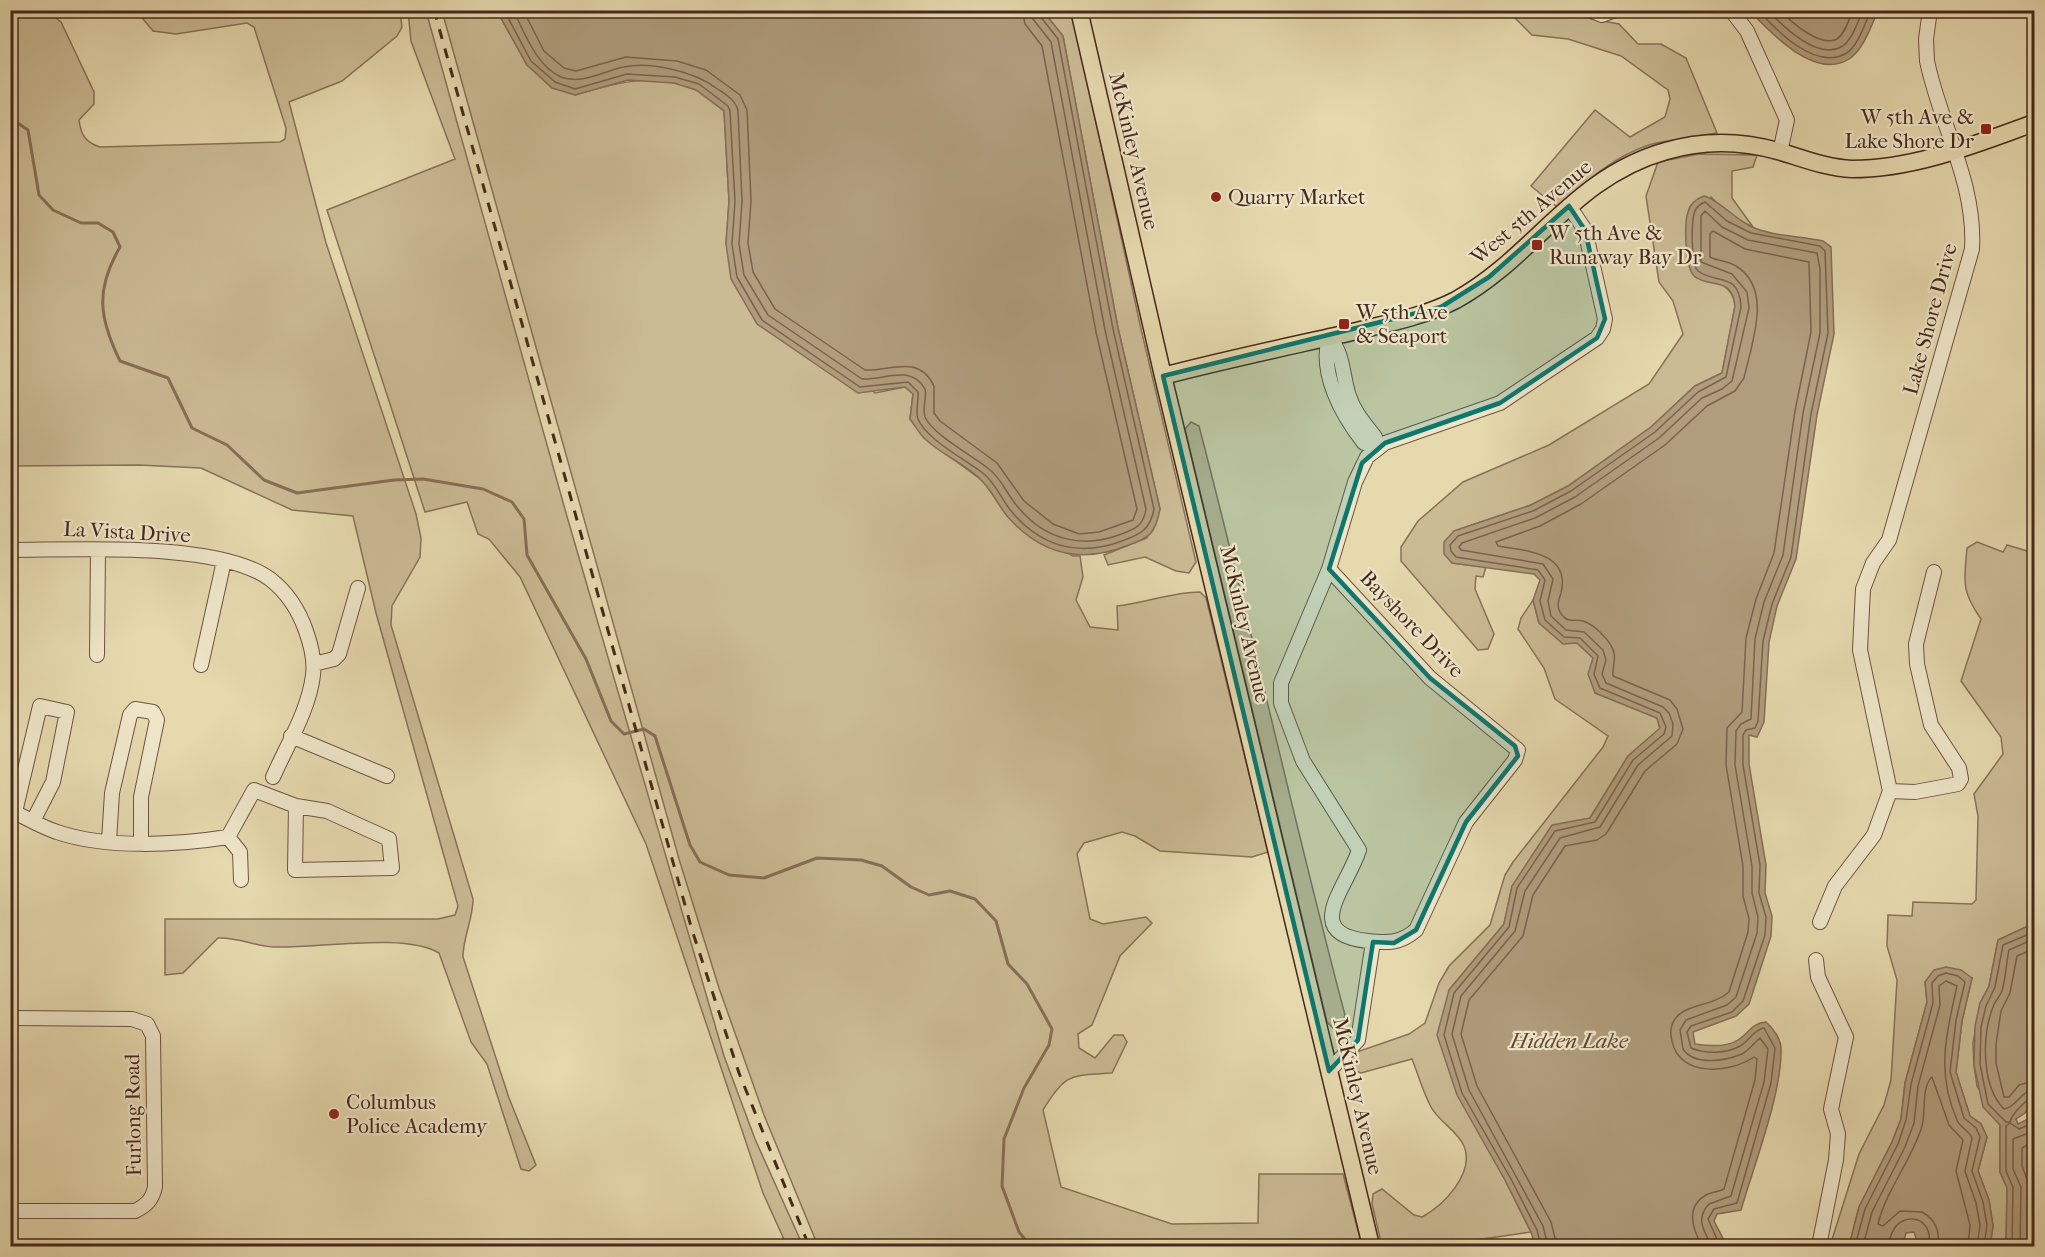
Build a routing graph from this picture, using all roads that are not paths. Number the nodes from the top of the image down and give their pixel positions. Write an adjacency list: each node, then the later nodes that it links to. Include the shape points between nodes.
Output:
1 (1079, 10): 11 (main road, McKinley Avenue)
2 (1590, 10): 3 (street, via 1602,15)
3 (1615, 10)
4 (1731, 10): 8 (street, via 1747,31 1787,120)
5 (1930, 10): 7 (street, Lake Shore Drive, via 1927,60)
6 (2034, 123): 7 (main road, West 5th Avenue)
7 (1954, 151): 8 (main road, West 5th Avenue, via 1914,162 1851,169); 25 (street, Lake Shore Drive, via 1971,217 1969,264 1889,540 1873,563 1874,586 1864,607 1860,650 1863,672)
8 (1780, 152): 9 (main road, West 5th Avenue, via 1739,143 1668,150 1620,169)
9 (1569, 206): 10 (main road, West 5th Avenue, via 1489,277 1456,299 1396,321); 12 (street, via 1585,230 1605,319 1597,338 1500,403)
10 (1329, 337): 11 (main road, West 5th Avenue); 12 (street, via 1338,347 1349,397 1375,437)
11 (1163, 376): 37 (main road, McKinley Avenue)
12 (1374, 446): 16 (street, via 1362,463)
13 (10, 550): 14 (street, La Vista Drive)
14 (98, 550): 15 (street, La Vista Drive, via 158,551); 19 (street)
15 (224, 561): 20 (street, La Vista Drive, via 270,579 289,598 303,621); 21 (street)
16 (1329, 569): 34 (street, via 1279,693 1308,771 1359,850 1334,906 1334,929 1341,936); 34 (street, Bayshore Drive, via 1430,678 1518,750 1515,760 1466,822 1416,930 1394,943)
17 (1934, 572): 25 (street, via 1917,644 1917,663 1931,725 1959,768 1961,779 1958,784 1914,792)
18 (358, 588): 20 (street, via 339,654)
19 (97, 654)
20 (314, 664): 22 (street, La Vista Drive, via 312,684)
21 (201, 665)
22 (291, 736): 23 (street); 24 (street, La Vista Drive)
23 (387, 776)
24 (273, 777)
25 (1890, 791): 33 (street, via 1874,834 1835,886)
26 (296, 806): 26 (street, via 327,811 389,840 392,868 295,870); 29 (street, via 254,790)
27 (13, 811): 28 (street); 28 (street, via 40,706 67,712 52,782)
28 (33, 821): 30 (street, via 66,835)
29 (228, 837): 31 (street, via 197,842); 32 (street, via 240,852)
30 (109, 841): 31 (street); 31 (street, via 112,793 130,715 135,709 153,712 157,720 141,797)
31 (141, 842)
32 (241, 879)
33 (1820, 922)
34 (1373, 942): 37 (street, via 1358,1040)
35 (1816, 960): 40 (street, via 1818,977 1846,1037 1831,1109 1838,1134 1836,1160)
36 (10, 1018): 38 (street, Furlong Road, via 132,1019 147,1024 153,1036 154,1187 146,1205 135,1211)
37 (1329, 1071): 39 (main road, McKinley Avenue)
38 (10, 1211)
39 (1371, 1246)
40 (1819, 1246)

